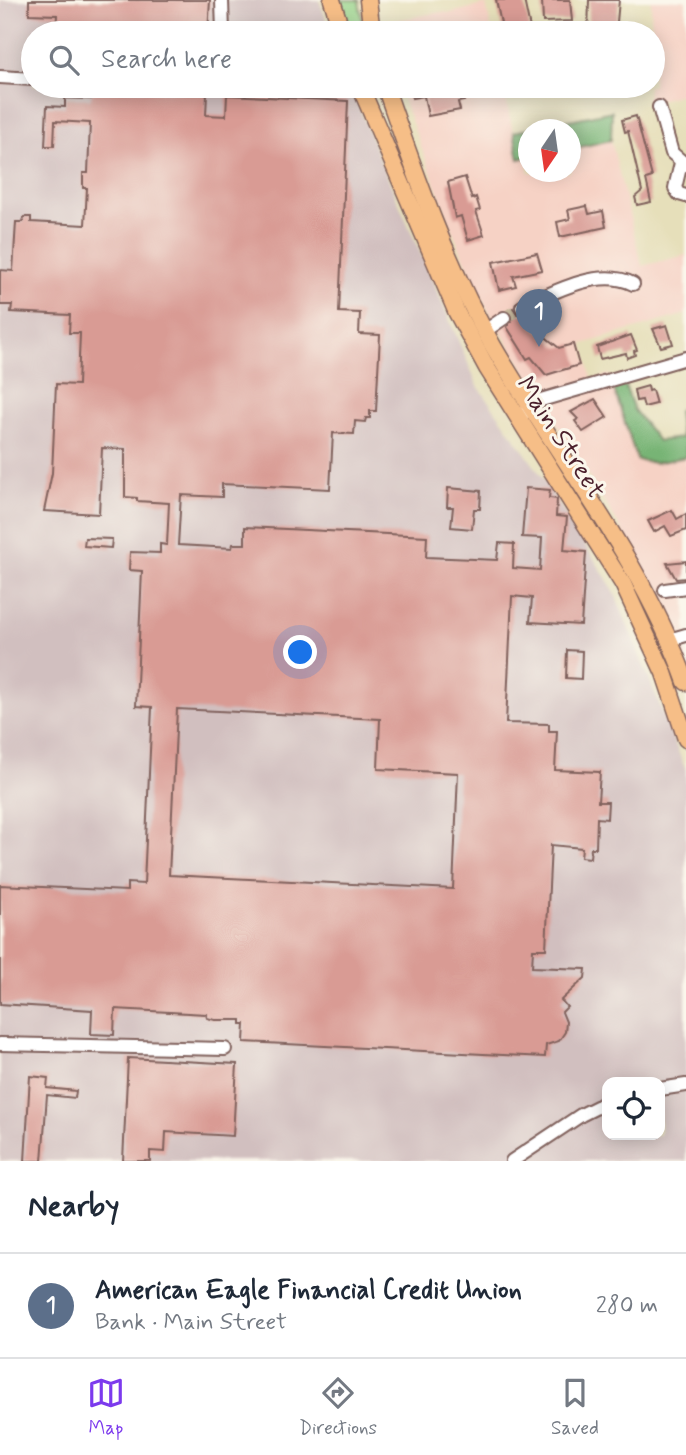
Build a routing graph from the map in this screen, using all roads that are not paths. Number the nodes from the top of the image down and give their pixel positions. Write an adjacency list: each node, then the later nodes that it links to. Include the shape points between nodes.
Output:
1 (222, 0): 4 (street)
2 (332, 0): 5 (main road)
3 (368, 0): 6 (main road)
4 (223, 21)
5 (338, 21)
6 (371, 21)
7 (0, 77): 8 (street)
8 (21, 78)
9 (370, 98): 16 (main road, Main Street)
10 (390, 98): 16 (main road, Main Street)
11 (659, 107): 12 (street, via 672,153)
12 (684, 164): 13 (street, via 675,188)
13 (686, 197)
14 (634, 284): 15 (street, via 619,276 564,287)
15 (522, 307)
16 (464, 309): 18 (main road, Main Street); 20 (main road, Main Street)
17 (504, 318): 18 (street)
18 (485, 331): 20 (main road, Main Street)
19 (686, 358): 20 (street, via 544,399)
20 (525, 412): 24 (main road, Main Street, via 624,552); 26 (main road, Main Street, via 629,594 664,673)
21 (686, 587): 22 (street)
22 (665, 590)
23 (686, 635): 24 (street)
24 (677, 650): 25 (main road, Main Street)
25 (686, 680)
26 (686, 739)
27 (0, 1044): 28 (street)
28 (225, 1049)
29 (686, 1085): 30 (street)
30 (665, 1088)
31 (602, 1104): 32 (street)
32 (512, 1161)

